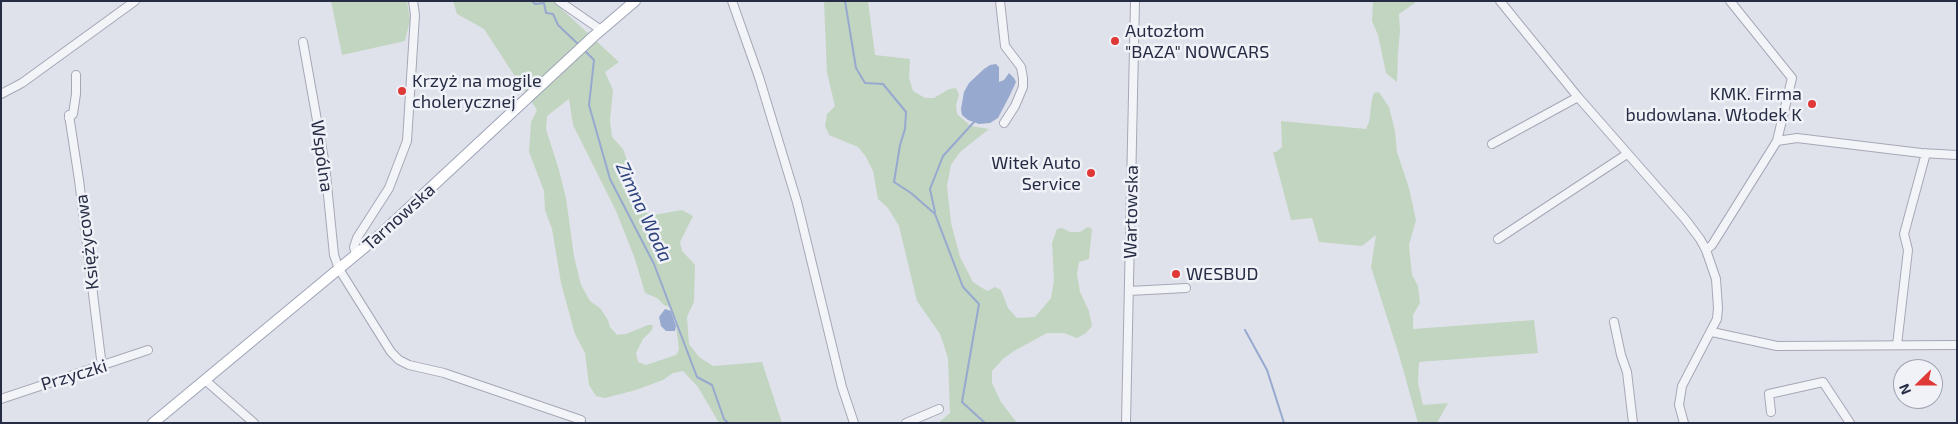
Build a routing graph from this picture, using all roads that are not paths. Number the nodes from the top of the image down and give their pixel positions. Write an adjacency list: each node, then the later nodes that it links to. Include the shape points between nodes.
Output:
1 (135, 1): 13 (street, via 22,83)
2 (413, 1): 23 (street, via 408,141 390,188 357,238 354,246)
3 (559, 1): 10 (street)
4 (635, 1): 10 (main road, Tarnowska)
5 (732, 1): 40 (street, via 797,202 842,387)
6 (1000, 1): 15 (street, via 1005,46 1021,67 1023,78 1015,106)
7 (1135, 1): 26 (street, Wartowska)
8 (1500, 1): 14 (street)
9 (1735, 3): 16 (street, via 1792,78)
10 (601, 30): 23 (main road, Tarnowska)
11 (303, 42): 24 (street, Wspólna, via 324,165 334,255)
12 (76, 75): 32 (street, Księżycowa, via 73,114 69,117)
13 (1, 94)
14 (1578, 97): 17 (street); 19 (street)
15 (1004, 123)
16 (1777, 141): 18 (street, via 1797,138); 22 (street)
17 (1492, 144)
18 (1926, 153): 20 (street); 29 (street, via 1904,234 1908,250)
19 (1627, 154): 21 (street); 22 (street, via 1684,219)
20 (1957, 154)
21 (1498, 239)
22 (1706, 250): 28 (street, via 1718,294 1717,319)
23 (356, 255): 24 (main road, Tarnowska)
24 (339, 269): 33 (main road, Tarnowska); 37 (street, via 378,334 399,360)
25 (1186, 288): 26 (street)
26 (1129, 291): 42 (street, Wartowska)
27 (1614, 322): 43 (street, via 1627,372)
28 (1712, 332): 29 (street, via 1778,346); 44 (street, via 1682,386 1679,405)
29 (1897, 345): 30 (street)
30 (1957, 345)
31 (148, 350): 32 (street, Przyczki)
32 (102, 367): 34 (street, Przyczki)
33 (205, 380): 38 (main road, Tarnowska); 39 (street)
34 (1, 399)
35 (939, 409): 41 (street)
36 (1771, 412): 45 (street, via 1769,394 1822,382)
37 (581, 420)
38 (157, 422)
39 (254, 423)
40 (854, 423)
41 (906, 423)
42 (1126, 423)
43 (1633, 423)
44 (1684, 423)
45 (1850, 423)

